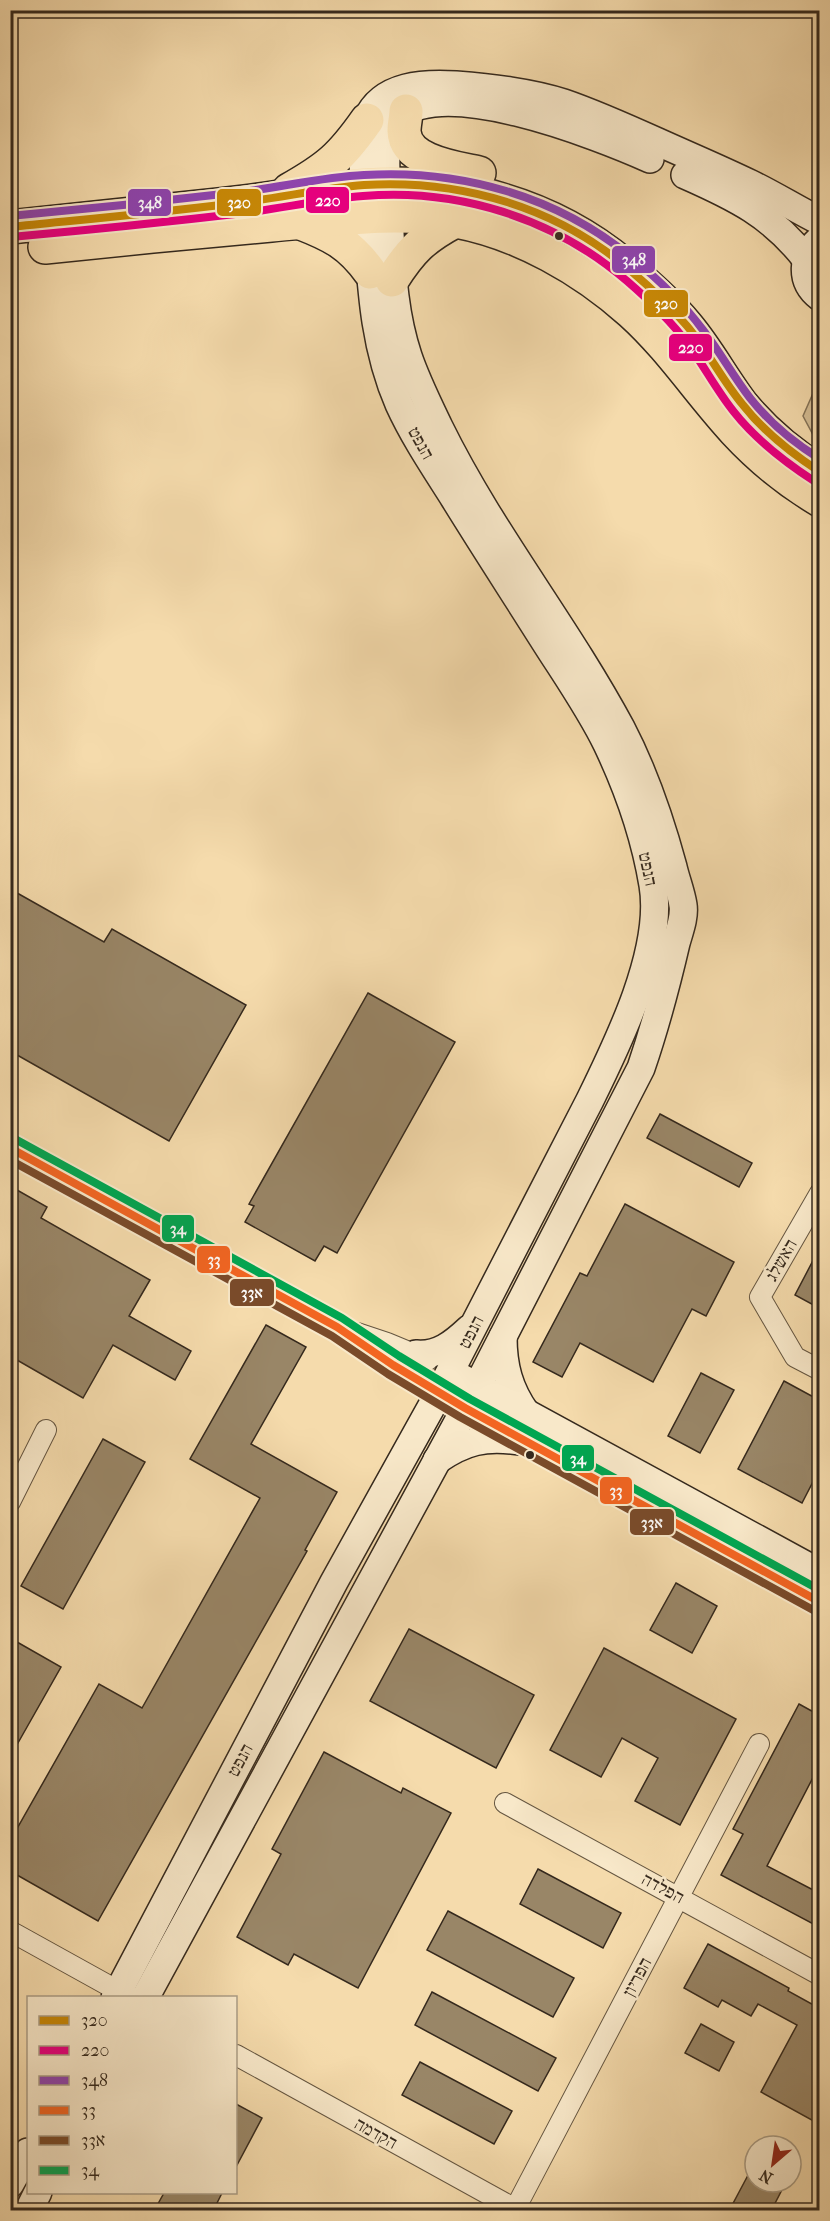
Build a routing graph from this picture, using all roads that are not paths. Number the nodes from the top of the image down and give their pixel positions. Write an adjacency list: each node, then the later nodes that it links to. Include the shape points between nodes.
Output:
1 (406, 111): 4 (street, הנפט, via 390,131); 5 (street, via 444,102 543,118 617,144 710,186); 10 (highway, via 407,141 425,159 500,178 540,201)
2 (367, 120): 3 (highway, via 338,158); 4 (street, הנפט); 5 (street, via 387,96 422,84 534,95 604,117)
3 (274, 198): 4 (highway); 9 (highway)
4 (377, 201): 6 (highway); 8 (highway); 10 (highway, via 449,187 478,192 538,212); 13 (street, הנפט)
5 (766, 204): 7 (street); 11 (street, via 777,225)
6 (455, 221): 13 (highway, via 434,232 403,262); 16 (highway, via 512,238 573,268 602,289 669,351 764,460)
7 (819, 221)
8 (299, 223): 12 (highway); 13 (highway, via 349,246)
9 (10, 227)
10 (573, 231): 15 (highway, via 622,263 656,293 687,326 743,406 771,436)
11 (812, 249): 14 (street, via 805,271 808,283)
12 (10, 250)
13 (381, 276): 19 (street, הנפט, via 375,324 400,405 606,741 637,821 654,889 654,922 648,954 612,1056); 21 (street, הנפט, via 408,356 452,453 486,515 600,689 623,732 660,819 684,908 659,1016 641,1068)
14 (819, 297)
15 (819, 472)
16 (819, 500)
17 (10, 1148): 20 (street)
18 (819, 1193): 23 (street, האשלג, via 760,1296 795,1357)
19 (475, 1324): 22 (street, via 445,1348); 24 (street, הנפט)
20 (337, 1327): 22 (street); 24 (street)
21 (503, 1337): 25 (street, הנפט); 26 (street, via 508,1378)
22 (416, 1354): 24 (street)
23 (819, 1370)
24 (444, 1382): 25 (street); 38 (street, הנפט, via 334,1582)
25 (471, 1397): 26 (street); 28 (street); 29 (street, הנפט)
26 (526, 1413): 31 (street)
27 (46, 1430): 30 (street)
28 (525, 1442): 29 (street, via 474,1441); 32 (street)
29 (436, 1461): 39 (street, הנפט)
30 (10, 1502)
31 (819, 1573)
32 (819, 1602)
33 (759, 1744): 35 (street, הפריון)
34 (505, 1803): 35 (street, הפלדה)
35 (680, 1897): 37 (street, הפלדה); 44 (street, הפריון)
36 (10, 1931): 38 (street)
37 (819, 1975)
38 (122, 1995)
39 (146, 1996)
40 (237, 2056): 44 (street, הקדמה)
41 (27, 2154): 42 (street)
42 (10, 2184)
43 (37, 2194): 45 (street)
44 (516, 2210)
45 (28, 2211)

